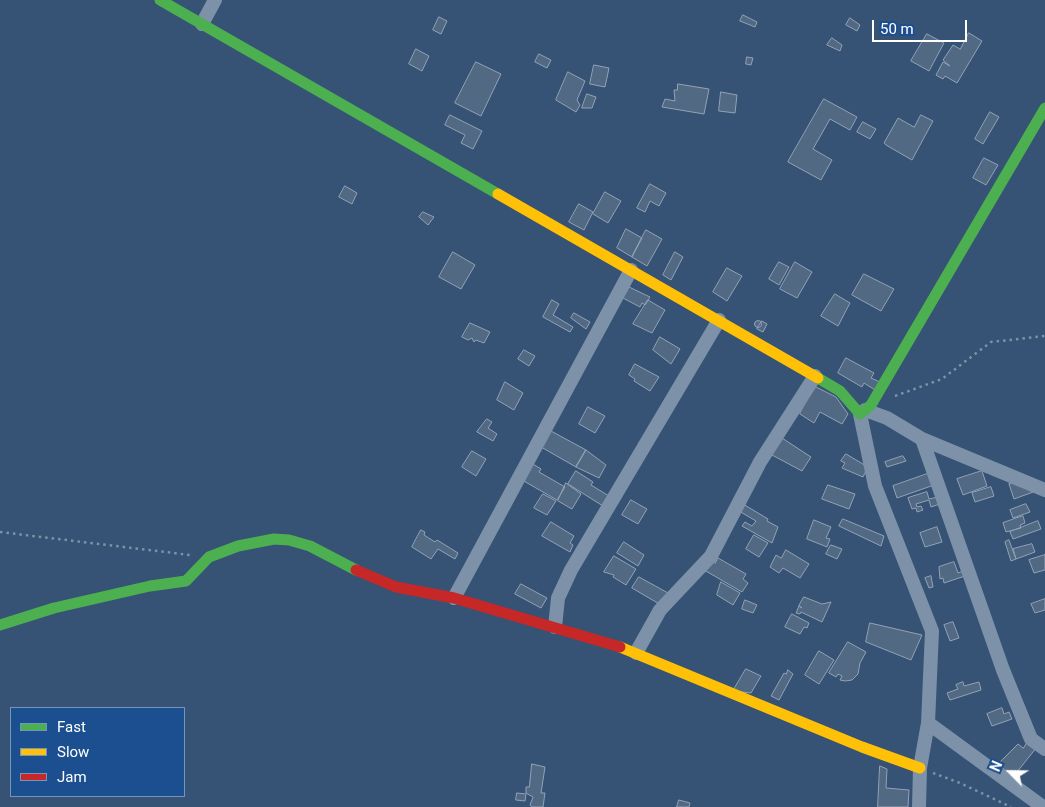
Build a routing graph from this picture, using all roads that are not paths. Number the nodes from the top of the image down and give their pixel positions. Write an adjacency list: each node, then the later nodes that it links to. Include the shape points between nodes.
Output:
1 (160, 0): 3 (street)
2 (215, 0): 3 (street)
3 (202, 24): 5 (street)
4 (1045, 108): 8 (street)
5 (631, 270): 6 (street); 12 (street)
6 (719, 320): 7 (street); 14 (street, via 571,570 558,598)
7 (815, 376): 8 (street); 15 (street, via 760,462 711,556 660,610)
8 (865, 409): 9 (street); 16 (street, via 875,486 932,631)
9 (922, 438): 10 (street); 17 (street, via 1003,670 1031,739)
10 (1043, 489): 11 (street)
11 (1045, 502)
12 (454, 598): 13 (street, via 396,586 370,577 310,546 274,539 238,546 209,558 186,581 54,608); 14 (street)
13 (0, 625)
14 (555, 627): 15 (street)
15 (636, 653): 18 (street)
16 (928, 723): 18 (street); 20 (street)
17 (1045, 749)
18 (920, 768): 19 (street)
19 (919, 807)
20 (1043, 807)

